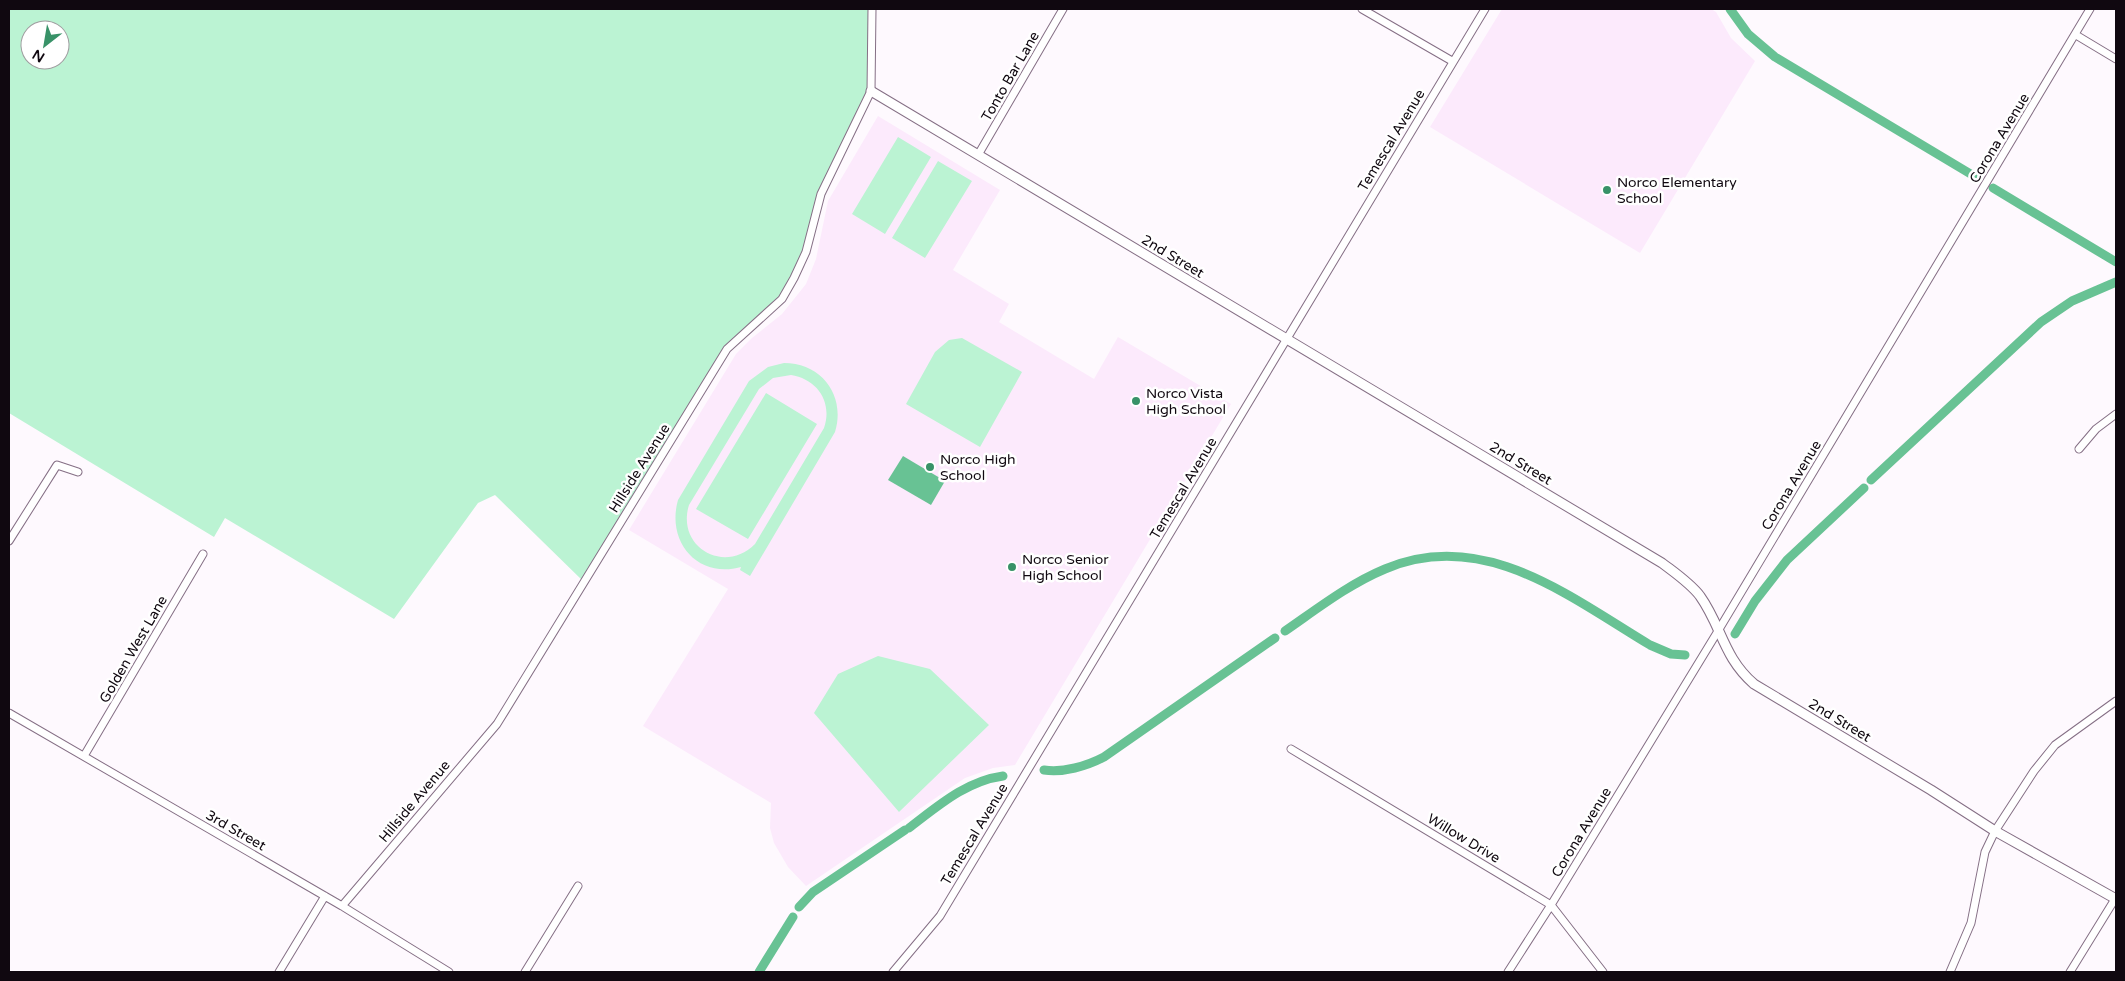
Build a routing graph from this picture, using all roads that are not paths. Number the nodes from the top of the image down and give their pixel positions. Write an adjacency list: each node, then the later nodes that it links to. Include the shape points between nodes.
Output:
1 (872, 9): 9 (street, Hillside Avenue)
2 (1063, 9): 10 (street, Tonto Bar Lane)
3 (1362, 9): 8 (street)
4 (1485, 9): 8 (street, Temescal Avenue)
5 (2090, 9): 6 (street, Corona Avenue)
6 (2076, 35): 7 (street); 17 (street, Corona Avenue)
7 (2116, 59)
8 (1452, 61): 11 (street, Temescal Avenue)
9 (871, 91): 10 (street, 2nd Street); 27 (street, Hillside Avenue, via 821,194 806,252 782,299 727,349 497,724)
10 (978, 155): 11 (street, 2nd Street)
11 (1288, 340): 17 (street, 2nd Street, via 1662,563 1700,596); 31 (street, Temescal Avenue, via 940,916)
12 (2116, 414): 13 (street, via 2096,429)
13 (2079, 449)
14 (78, 472): 15 (street, via 58,465)
15 (9, 541)
16 (203, 554): 21 (street, Golden West Lane)
17 (1718, 632): 22 (street, 2nd Street, via 1734,664 1754,684); 26 (street, Corona Avenue)
18 (2116, 701): 22 (street, via 2055,745)
19 (9, 713): 21 (street, 3rd Street)
20 (1291, 749): 26 (street, Willow Drive)
21 (84, 756): 24 (street, 3rd Street)
22 (1995, 831): 25 (street, 2nd Street); 34 (street, via 1985,852 1974,911)
23 (578, 886): 30 (street)
24 (325, 896): 27 (street, 3rd Street); 28 (street)
25 (2116, 899): 35 (street, 2nd Street)
26 (1551, 905): 32 (street, Corona Avenue); 33 (street, Willow Drive)
27 (342, 906): 29 (street, 3rd Street)
28 (279, 972)
29 (450, 972)
30 (525, 972)
31 (893, 972)
32 (1508, 972)
33 (1603, 972)
34 (1950, 972)
35 (2070, 972)

